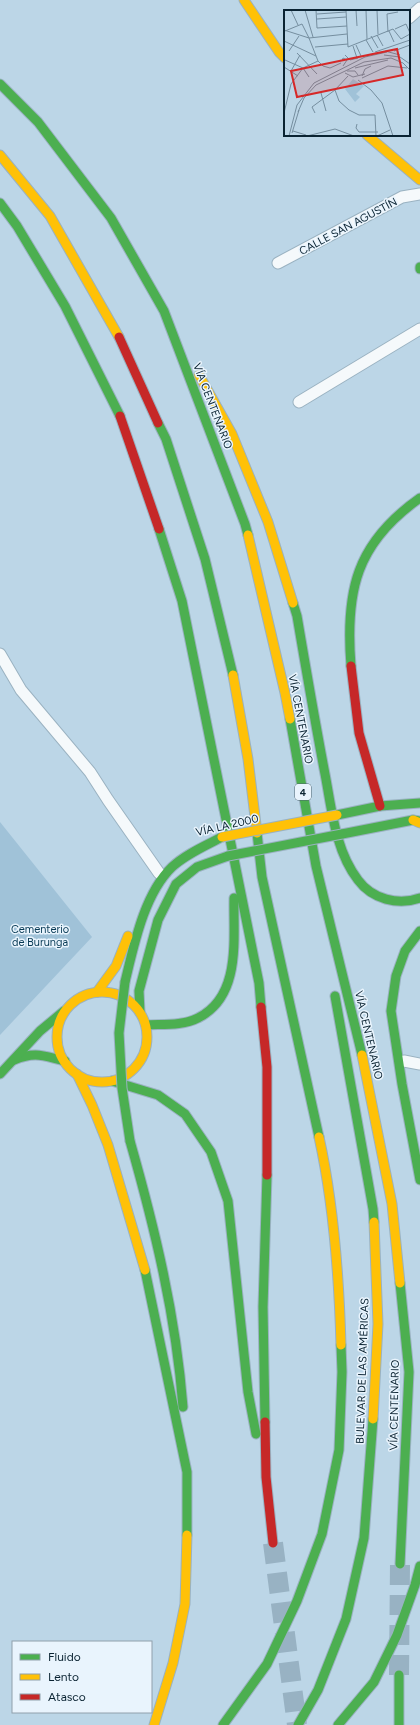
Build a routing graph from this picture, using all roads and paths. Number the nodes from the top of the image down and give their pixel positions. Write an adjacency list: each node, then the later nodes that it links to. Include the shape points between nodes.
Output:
1 (244, 0): 4 (main road)
2 (420, 8): 3 (street)
3 (410, 17)
4 (284, 57)
5 (0, 84): 12 (main road, VÍA CENTENARIO / 4, via 38,122 111,218)
6 (369, 136): 8 (main road)
7 (0, 156): 47 (main road, via 50,216 121,341 166,439 203,552 232,672 248,759 262,877 327,1172 339,1279 342,1372 339,1450 322,1534 297,1602 267,1664)
8 (420, 180)
9 (420, 194): 11 (street, CALLE SAN AGUSTÍN, via 402,197)
10 (0, 203): 21 (main road, via 17,226 65,306 120,413 182,602)
11 (278, 263)
12 (164, 311): 22 (main road, VÍA CENTENARIO / 4, via 245,524 285,693); 24 (main road, via 232,434 268,522 297,616 339,845 358,880 371,893 391,901 409,902)
13 (420, 329): 14 (street)
14 (298, 402)
15 (420, 498): 18 (main road, via 397,515 376,540 359,568 353,591 350,626 355,716)
16 (0, 654): 23 (street, via 21,690 90,772)
17 (420, 803): 18 (main road, VÍA LA 2000)
18 (380, 806): 20 (main road, VÍA LA 2000, bridge)
19 (418, 821): 30 (main road, bridge, via 228,856 197,867 176,884 158,920 139,991)
20 (222, 837): 23 (main road, VÍA LA 2000, via 195,844 170,859); 40 (main road, bridge, via 195,851 171,868 151,895 125,982 119,1033 122,1088 130,1140 164,1273 182,1370)
21 (236, 866): 31 (main road, via 233,962 230,979 220,998 198,1018 186,1022); 41 (main road, via 259,983 267,1067 268,1142 263,1307)
22 (316, 866): 26 (main road); 43 (main road, VÍA CENTENARIO / 4, via 361,1051 392,1204 409,1372)
23 (159, 873): 28 (main road, VÍA LA 2000, via 141,903 119,961 106,983)
24 (420, 898)
25 (420, 931): 39 (main road, via 405,951 396,976 391,1011)
26 (331, 966)
27 (334, 990): 48 (main road, BULEVAR DE LAS AMÉRICAS, via 373,1209 378,1324 364,1538 346,1619 318,1690)
28 (97, 992): 29 (main road, via 80,997); 30 (main road, via 113,993 124,998)
29 (66, 1010): 32 (main road, via 40,1031); 33 (main road, via 58,1026 58,1045)
30 (140, 1012): 31 (main road)
31 (146, 1025): 38 (main road, via 147,1040 144,1054 136,1066 125,1075)
32 (14, 1060): 33 (main road, via 28,1054); 36 (main road)
33 (64, 1061): 37 (main road)
34 (404, 1061): 35 (street)
35 (420, 1064)
36 (0, 1074)
37 (77, 1074): 38 (main road, via 94,1081); 40 (main road, via 108,1145 147,1276)
38 (112, 1080): 41 (main road, via 158,1095 185,1114 212,1152 228,1201 248,1392)
39 (420, 1180)
40 (187, 1472): 46 (main road, via 185,1604 173,1663)
41 (266, 1477): 42 (main road)
42 (273, 1543)
43 (400, 1564)
44 (420, 1566): 49 (main road, via 397,1635 374,1682)
45 (399, 1675): 50 (main road)
46 (154, 1725)
47 (223, 1725)
48 (298, 1725)
49 (338, 1725)
50 (399, 1725)

